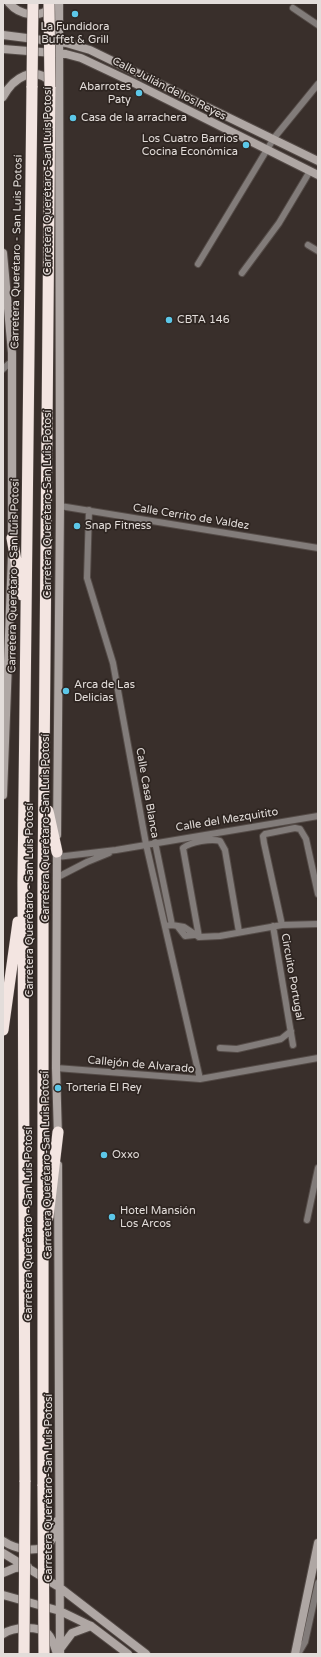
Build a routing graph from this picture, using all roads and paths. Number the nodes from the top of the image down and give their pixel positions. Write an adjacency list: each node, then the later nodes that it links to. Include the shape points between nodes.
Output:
1 (9, 3): 4 (main road, via 28,14 42,13)
2 (33, 3): 30 (highway, Carretera Querétaro - San Luis Potosí, bridge)
3 (49, 3): 31 (highway, Carretera Querétaro - San Luis Potosí, bridge)
4 (55, 3)
5 (59, 3): 9 (main road, Carretera Querétaro-San Luis Potosí)
6 (293, 8): 7 (street)
7 (318, 25)
8 (3, 36): 9 (main road, Calle Julián de los Reyes)
9 (58, 42): 11 (main road, Carretera Querétaro-San Luis Potosí); 15 (main road, Calle Julián de los Reyes, via 90,50)
10 (3, 49): 11 (main road, Calle Julián de los Reyes)
11 (59, 54): 14 (main road, Carretera Querétaro-San Luis Potosí); 16 (main road, Calle Julián de los Reyes, via 87,60)
12 (318, 84): 15 (street)
13 (3, 97): 14 (main road, via 16,80 25,75 35,74 44,76 52,82)
14 (58, 100): 26 (main road, Carretera Querétaro-San Luis Potosí)
15 (274, 138): 16 (street); 17 (main road, Calle Julián de los Reyes)
16 (266, 150): 18 (main road, Calle Julián de los Reyes); 22 (street)
17 (318, 161)
18 (314, 173): 23 (street)
19 (308, 245): 20 (street)
20 (318, 251)
21 (3, 252): 24 (main road)
22 (198, 264)
23 (242, 273)
24 (12, 361): 25 (street); 28 (main road)
25 (3, 368)
26 (60, 506): 27 (street, Calle Cerrito de Valdez); 37 (main road, Carretera Querétaro-San Luis Potosí)
27 (89, 510): 29 (street, Calle Cerrito de Valdez); 35 (street, Calle Casa Blanca, via 87,578 113,663)
28 (12, 538): 30 (highway); 32 (main road)
29 (318, 548)
30 (27, 624): 39 (highway, Carretera Querétaro - San Luis Potosí)
31 (44, 792): 37 (highway); 58 (highway, Carretera Querétaro - San Luis Potosí)
32 (3, 795)
33 (318, 816): 34 (street, Calle del Mezquitito)
34 (155, 842): 35 (street, Calle del Mezquitito); 44 (street)
35 (146, 844): 36 (street, Calle del Mezquitito); 43 (street, Calle Casa Blanca)
36 (116, 850): 37 (street, Calle del Mezquitito); 38 (street, Calle del Mezquitito)
37 (57, 854): 38 (main road, Carretera Querétaro-San Luis Potosí)
38 (56, 878): 53 (main road, Carretera Querétaro-San Luis Potosí)
39 (23, 882): 48 (highway); 74 (highway, Carretera Querétaro - San Luis Potosí, bridge)
40 (318, 894): 42 (street, via 306,839 300,829 265,834 264,843)
41 (318, 924): 42 (street)
42 (282, 925): 45 (street)
43 (165, 926): 44 (street); 54 (street, Calle Casa Blanca)
44 (175, 926): 47 (street, via 189,929)
45 (273, 926): 46 (street); 49 (street, Circuito Portugal)
46 (239, 932): 47 (street, via 220,936); 47 (street, via 225,850 220,841 215,840 184,848)
47 (197, 936)
48 (3, 1030)
49 (291, 1031): 50 (street, Circuito Portugal); 51 (street, Circuito Portugal, via 281,1039 237,1049)
50 (293, 1045)
51 (220, 1048)
52 (318, 1058): 54 (street, Callejón de Alvarado)
53 (56, 1068): 54 (street, Callejón de Alvarado); 55 (main road, Carretera Querétaro-San Luis Potosí)
54 (200, 1079)
55 (58, 1132): 58 (highway); 59 (main road, Carretera Querétaro-San Luis Potosí)
56 (318, 1168): 57 (street)
57 (307, 1220)
58 (42, 1265): 75 (highway, Carretera Querétaro - San Luis Potosí, bridge)
59 (61, 1501): 60 (main road, via 50,1543 31,1550 15,1548); 67 (main road, Carretera Querétaro-San Luis Potosí)
60 (3, 1541)
61 (318, 1543): 64 (main road)
62 (3, 1553): 63 (main road)
63 (28, 1567): 65 (main road, via 15,1568); 67 (main road)
64 (315, 1570): 69 (main road)
65 (3, 1573)
66 (318, 1583): 69 (street)
67 (59, 1587): 70 (main road, Carretera Querétaro-San Luis Potosí); 77 (main road)
68 (3, 1595): 70 (main road)
69 (314, 1596): 78 (main road); 79 (street, via 305,1642)
70 (60, 1610): 71 (main road); 73 (main road, Carretera Querétaro-San Luis Potosí)
71 (91, 1626): 73 (main road, via 72,1633); 76 (main road)
72 (3, 1634): 73 (main road, via 18,1629 40,1630 48,1634)
73 (59, 1652)
74 (24, 1654)
75 (44, 1654)
76 (128, 1654)
77 (146, 1654)
78 (295, 1654)
79 (298, 1654)

